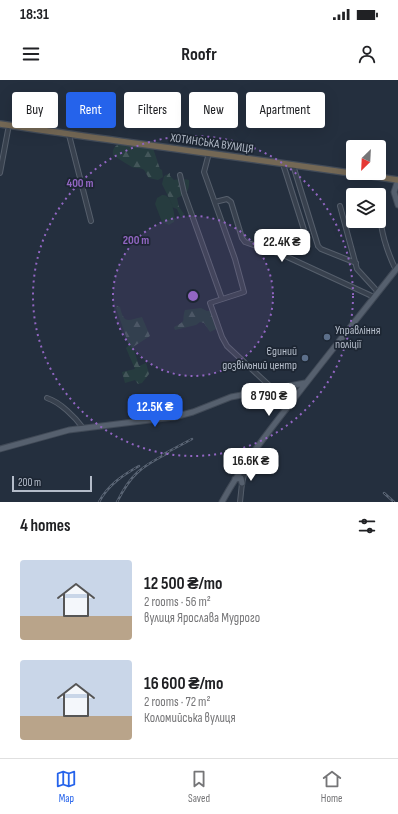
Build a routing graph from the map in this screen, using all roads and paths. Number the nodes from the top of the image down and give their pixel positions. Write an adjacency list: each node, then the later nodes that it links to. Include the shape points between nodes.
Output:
1 (0, 124): 2 (highway, ХОТИНСЬКА ВУЛИЦЯ)
2 (8, 128): 3 (highway, ХОТИНСЬКА ВУЛИЦЯ); 7 (street)
3 (69, 135): 4 (highway, ХОТИНСЬКА ВУЛИЦЯ); 13 (street)
4 (209, 153): 5 (highway, ХОТИНСЬКА ВУЛИЦЯ); 10 (street, via 204,172)
5 (283, 164): 6 (highway, ХОТИНСЬКА ВУЛИЦЯ); 15 (street)
6 (293, 165): 9 (highway, ХОТИНСЬКА ВУЛИЦЯ); 16 (street, via 318,246)
7 (0, 173)
8 (180, 175): 20 (street)
9 (398, 180): 11 (main road, via 395,187)
10 (215, 202): 19 (street, via 227,199 231,202 244,242 283,255); 20 (street, via 244,292)
11 (398, 205)
12 (340, 206): 16 (street)
13 (91, 220)
14 (382, 228): 17 (street, via 387,248)
15 (304, 233)
16 (356, 263): 18 (street, via 357,269)
17 (397, 269): 18 (main road)
18 (378, 292): 19 (main road)
19 (374, 297): 21 (main road)
20 (222, 299): 22 (street, via 210,303 227,346)
21 (305, 383): 22 (main road); 26 (main road)
22 (273, 389): 24 (main road, via 231,396 174,417)
23 (47, 398): 24 (street, via 68,411)
24 (82, 428): 25 (main road)
25 (0, 449)
26 (247, 461): 27 (main road); 28 (street)
27 (235, 479): 28 (main road, via 239,478); 29 (main road)
28 (242, 483): 30 (street)
29 (222, 502)
30 (240, 502)

